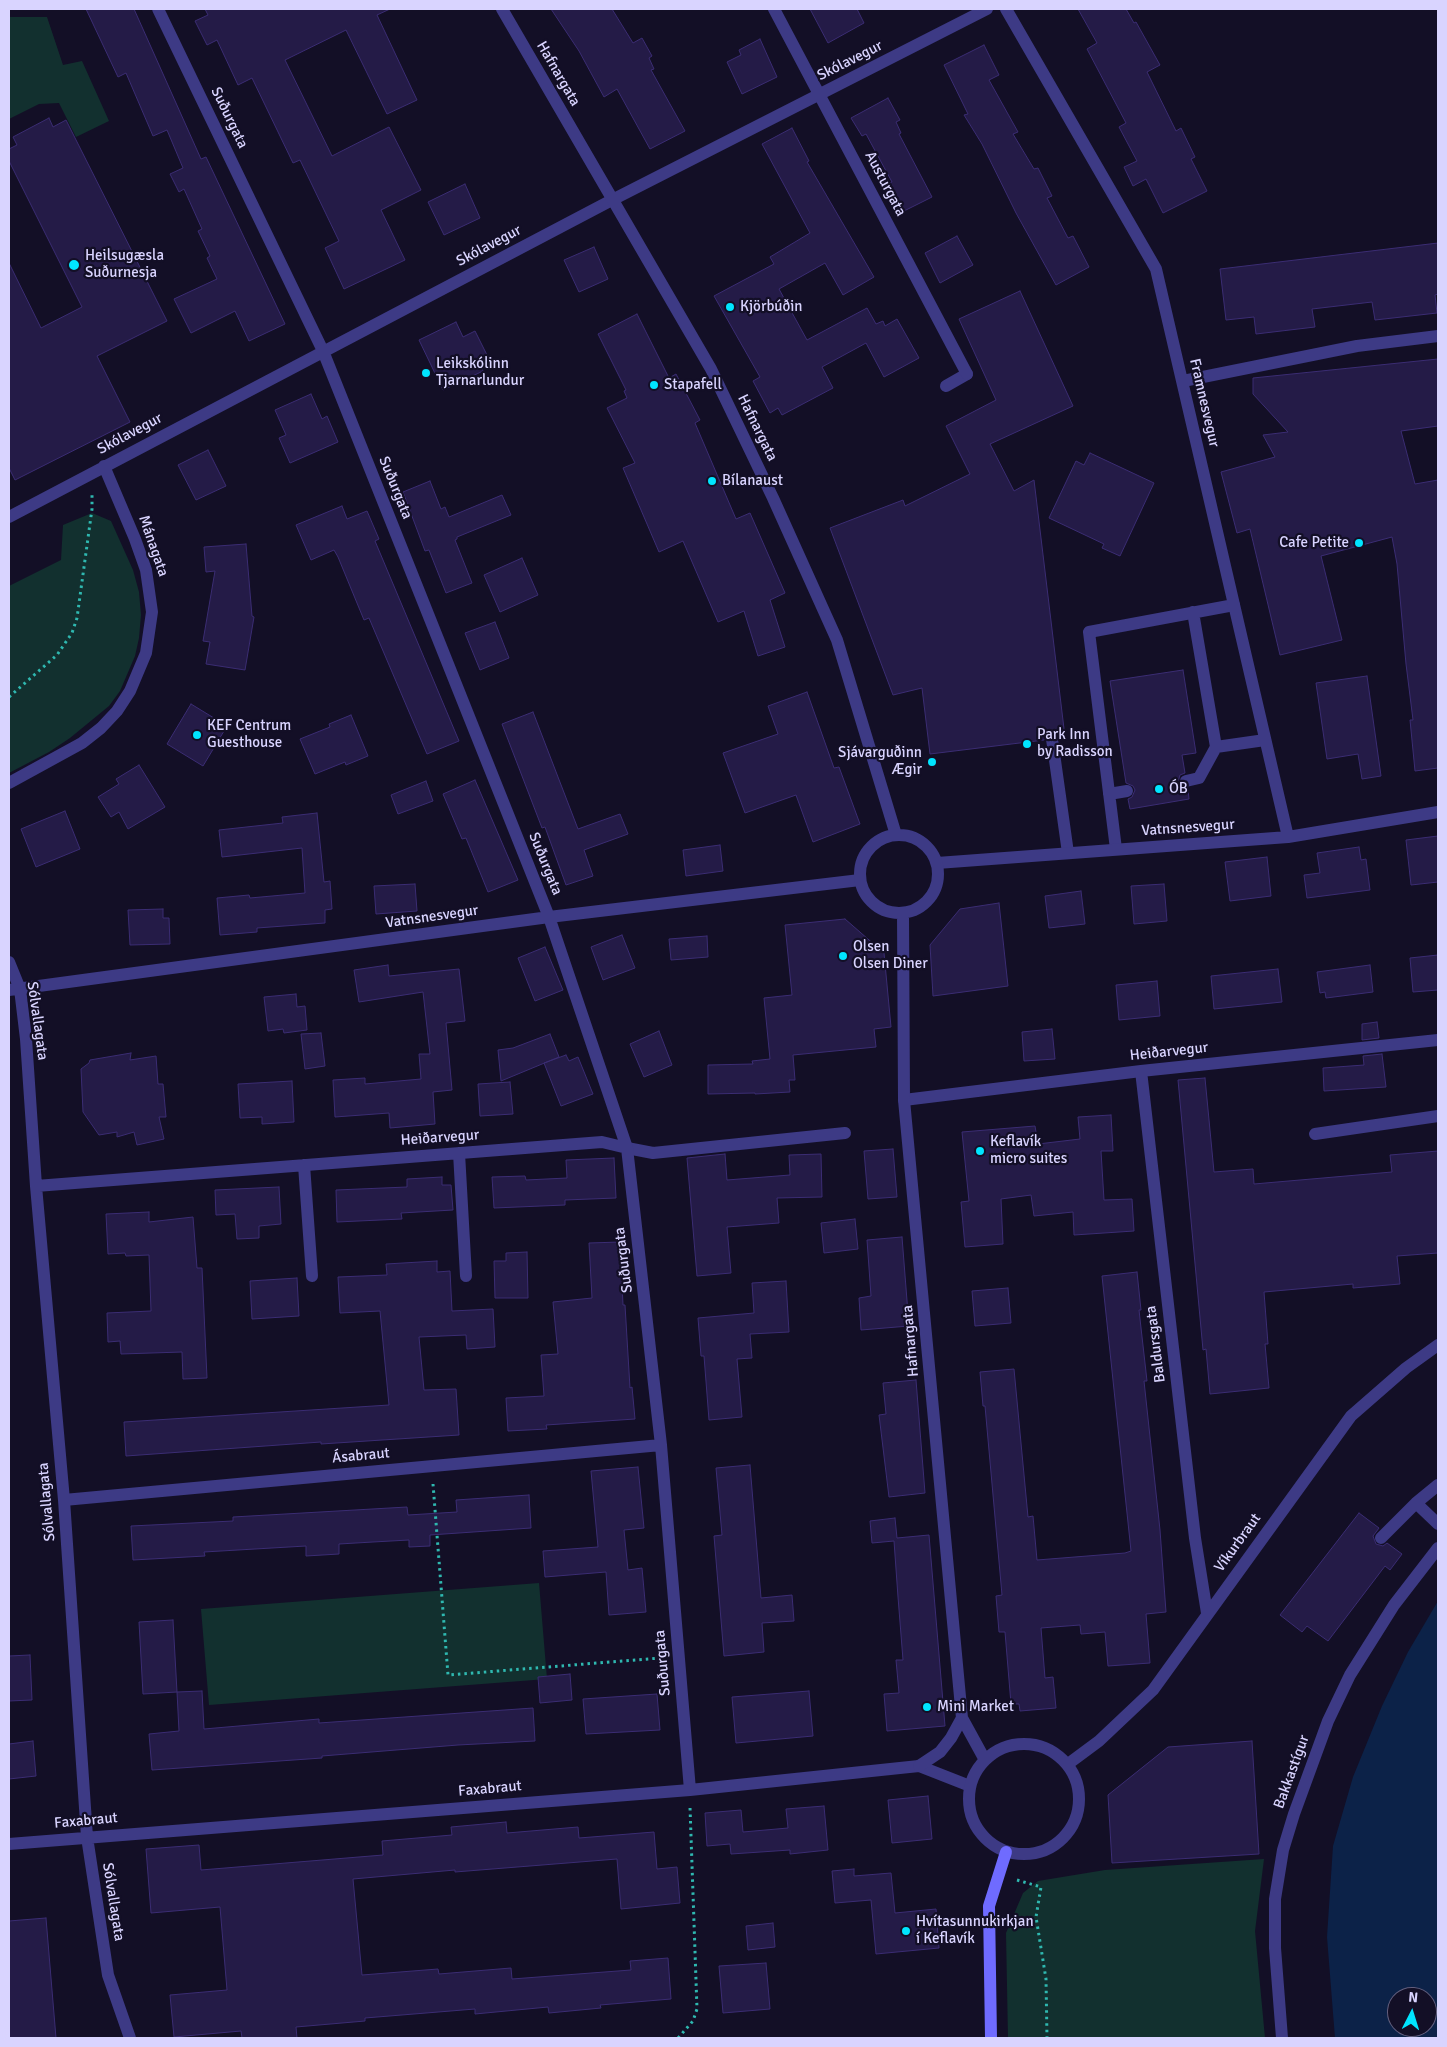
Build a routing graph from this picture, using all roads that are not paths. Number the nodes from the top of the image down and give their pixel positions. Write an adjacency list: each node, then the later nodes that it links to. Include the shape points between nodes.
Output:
1 (158, 9): 9 (street, Suðurgata)
2 (502, 9): 7 (street, Hafnargata)
3 (774, 9): 6 (street, Austurgata)
4 (987, 9): 6 (street, Skólavegur)
5 (1006, 9): 10 (street, Framnesvegur, via 1156,269)
6 (819, 95): 7 (street, Skólavegur); 11 (street, Austurgata, via 967,374)
7 (612, 200): 9 (street, Skólavegur); 24 (street, Hafnargata, via 711,369 833,631)
8 (1438, 336): 10 (street, via 1357,346)
9 (323, 351): 12 (street, Skólavegur); 31 (street, Suðurgata)
10 (1183, 381): 14 (street, Framnesvegur)
11 (946, 386)
12 (99, 469): 13 (street, Skólavegur); 20 (street, Mánagata, via 135,539 146,570 152,612 146,653 130,691 101,728 82,743)
13 (9, 517)
14 (1234, 605): 15 (street); 17 (street, Framnesvegur)
15 (1193, 612): 18 (street); 22 (street, via 1089,632)
16 (1052, 739): 27 (street)
17 (1266, 740): 18 (street); 25 (street, Framnesvegur)
18 (1216, 747): 19 (street, via 1199,778)
19 (1186, 780)
20 (9, 783)
21 (1127, 791): 22 (street)
22 (1109, 794): 26 (street)
23 (1438, 812): 25 (street, Vatnsnesvegur)
24 (896, 835): 28 (street, via 922,841 934,854); 29 (street, via 873,845 860,867)
25 (1288, 837): 26 (street, Vatnsnesvegur)
26 (1116, 849): 27 (street, Vatnsnesvegur)
27 (1068, 853): 28 (street, Vatnsnesvegur)
28 (937, 863): 30 (street, via 935,892 922,907)
29 (860, 880): 30 (street, via 875,905); 31 (street, Vatnsnesvegur)
30 (903, 914): 36 (street, Hafnargata)
31 (549, 917): 33 (street, Vatnsnesvegur); 40 (street, Suðurgata)
32 (9, 962): 33 (street, Sólvallagata)
33 (14, 989): 43 (street, Sólvallagata, via 26,1039)
34 (1438, 1040): 35 (street, Heiðarvegur)
35 (1141, 1071): 36 (street, Heiðarvegur); 54 (street, Baldursgata, via 1195,1538)
36 (904, 1100): 55 (street, Hafnargata)
37 (1438, 1116): 39 (street)
38 (845, 1133): 40 (street, Heiðarvegur, via 653,1153)
39 (1315, 1134)
40 (627, 1148): 41 (street, Heiðarvegur, via 602,1142); 47 (street, Suðurgata)
41 (459, 1153): 42 (street, Heiðarvegur); 45 (street)
42 (304, 1165): 43 (street, Heiðarvegur); 44 (street)
43 (36, 1186): 49 (street, Sólvallagata)
44 (312, 1276)
45 (466, 1276)
46 (1438, 1345): 54 (street, Víkurbraut, via 1351,1416)
47 (661, 1445): 49 (street, Ásabraut); 60 (street, Suðurgata)
48 (1438, 1485): 50 (street)
49 (64, 1500): 61 (street, Sólvallagata)
50 (1416, 1503): 51 (street); 52 (street)
51 (1438, 1524)
52 (1381, 1538)
53 (1438, 1548): 66 (street, Bakkastígur, via 1394,1605 1350,1675 1328,1721 1294,1814 1283,1850 1275,1899)
54 (1207, 1613): 57 (street, Víkurbraut, via 1153,1690 1099,1741)
55 (962, 1718): 56 (street, Hafnargata); 58 (street, via 940,1752)
56 (985, 1760): 57 (street, via 997,1750 1027,1744 1042,1747); 59 (street)
57 (1068, 1764): 63 (street, via 1080,1798 1070,1831 1057,1844 1041,1852 1024,1855)
58 (920, 1766): 59 (street, Faxabraut); 60 (street, Faxabraut)
59 (970, 1786): 63 (street, via 971,1818 991,1845)
60 (690, 1790): 61 (street, Faxabraut)
61 (87, 1837): 62 (street, Faxabraut); 64 (street, Sólvallagata, via 108,1975)
62 (9, 1844)
63 (1006, 1852): 65 (main road, via 989,1906)
64 (130, 2038)
65 (991, 2038)
66 (1282, 2038)

